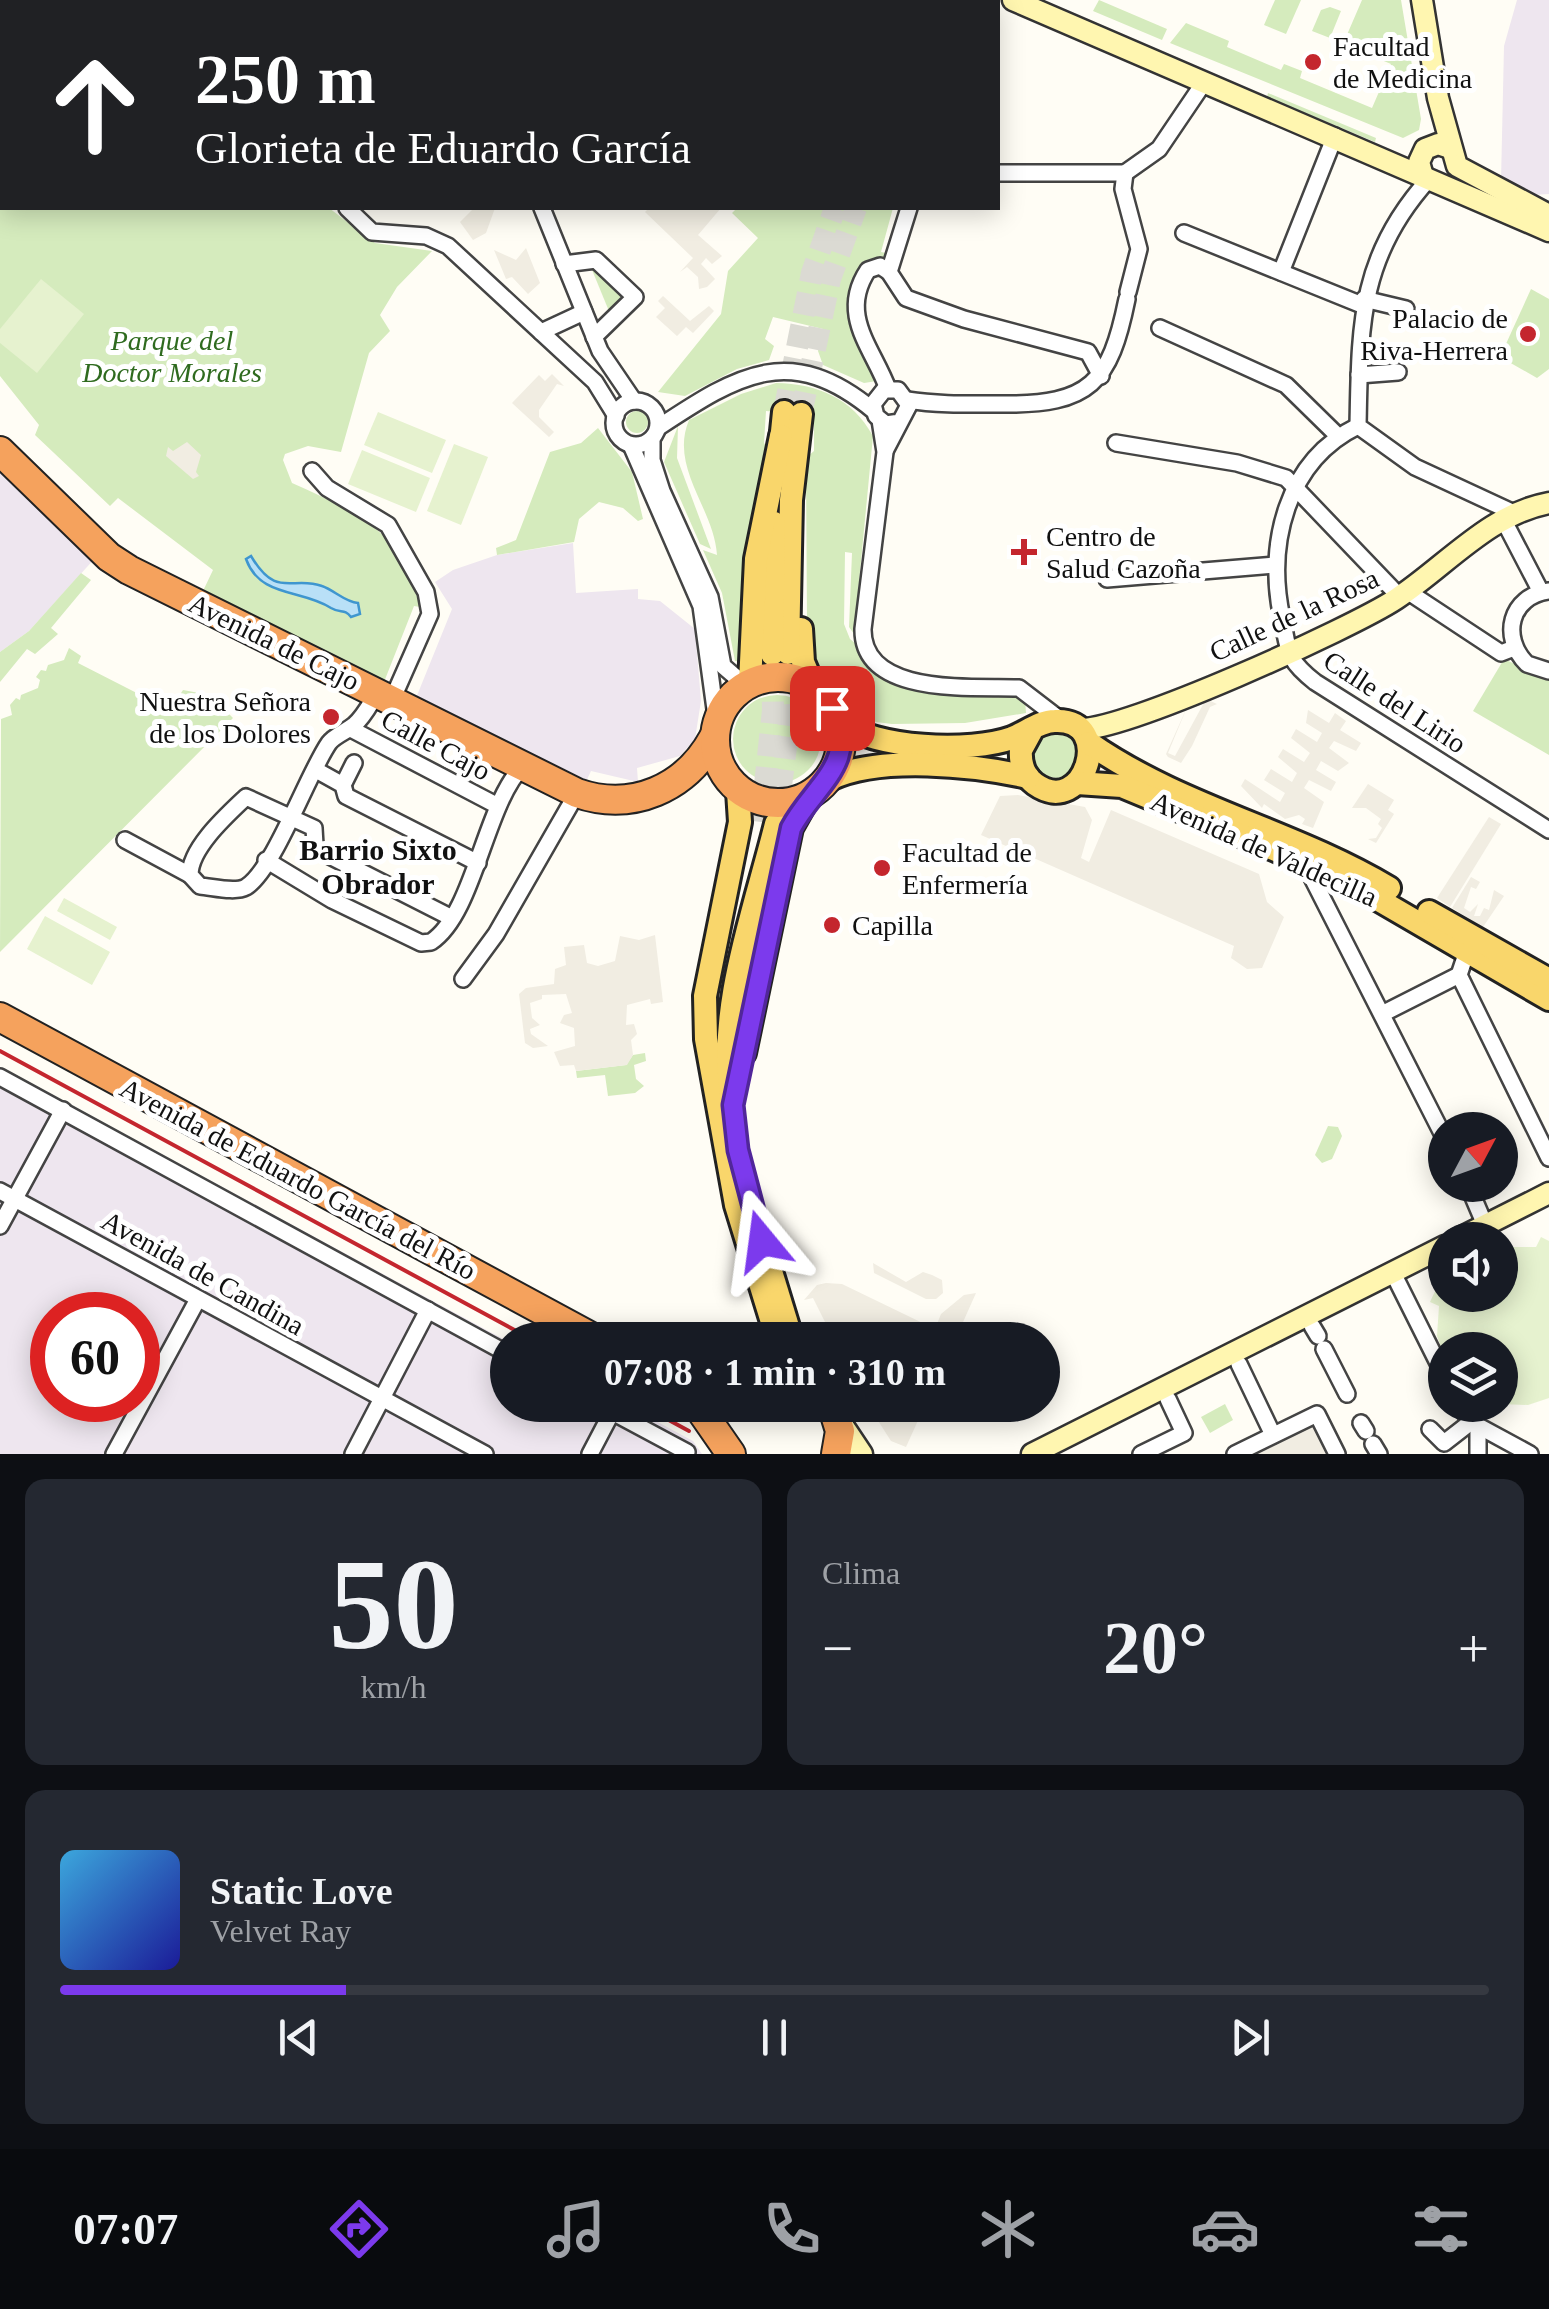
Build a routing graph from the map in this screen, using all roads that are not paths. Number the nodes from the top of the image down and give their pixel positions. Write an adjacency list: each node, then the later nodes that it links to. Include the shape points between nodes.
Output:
1 (1013, 0): 3 (main road)
2 (1422, 0): 5 (main road, via 1438,98)
3 (1205, 81): 4 (main road); 7 (street, via 1159,149)
4 (1335, 136): 5 (main road, via 1383,156); 16 (street)
5 (1436, 163): 11 (main road); 12 (main road); 17 (street, via 1378,262)
6 (1000, 173): 7 (street)
7 (1125, 174): 24 (street, via 1139,250)
8 (349, 210): 21 (street, via 372,232 426,236 448,246)
9 (543, 210): 14 (street)
10 (908, 210): 15 (street)
11 (1549, 214)
12 (1549, 230)
13 (1184, 233): 16 (street)
14 (564, 264): 19 (street); 22 (street, via 596,260 635,297)
15 (889, 272): 23 (street, via 906,298); 28 (street, via 880,266 868,270 855,319)
16 (1281, 272): 17 (street)
17 (1363, 302): 18 (street); 26 (street)
18 (1406, 308)
19 (584, 312): 21 (street); 22 (street)
20 (1160, 328): 37 (street, via 1286,385)
21 (541, 332): 32 (street)
22 (597, 344): 32 (street)
23 (1088, 352): 24 (street); 27 (street)
24 (1111, 357): 27 (street)
25 (1398, 372): 26 (street)
26 (1359, 374): 35 (street)
27 (1101, 376): 33 (street, via 1062,402)
28 (884, 390): 29 (street); 33 (street, via 898,390); 34 (street)
29 (852, 391): 30 (street, via 810,373 769,372); 34 (street)
30 (695, 404): 31 (street); 36 (street)
31 (651, 407): 32 (street); 36 (street)
32 (623, 408): 39 (street, via 617,434)
33 (905, 412): 34 (street); 41 (street)
34 (877, 416): 41 (street)
35 (1358, 426): 37 (street, Calle del Lirio); 46 (street, via 1415,467)
36 (655, 434): 39 (street); 53 (street, via 652,460 710,596 723,666)
37 (1338, 436): 44 (street, Calle del Lirio)
38 (1116, 442): 44 (street, via 1237,463)
39 (630, 445): 61 (street, via 696,588)
40 (0, 451): 56 (highway, Avenida de Cajo, via 109,557)
41 (884, 452): 57 (street, via 862,629 870,652 905,678 958,689 1019,688)
42 (794, 461): 53 (main road); 53 (main road, via 792,413 781,436); 55 (main road, via 802,533 800,639)
43 (312, 471): 56 (street, via 326,488 388,525 426,592 430,614)
44 (1296, 484): 47 (street, Calle del Lirio); 50 (street)
45 (1549, 504): 46 (main road)
46 (1508, 516): 49 (street); 50 (main road, Calle de la Rosa)
47 (1275, 565): 48 (street); 52 (street, Calle del Lirio)
48 (1108, 579)
49 (1545, 591): 51 (street, via 1514,614)
50 (1403, 594): 51 (street, via 1501,653); 52 (main road, Calle de la Rosa)
51 (1514, 648): 54 (street, via 1527,664)
52 (1287, 654): 62 (main road, Calle de la Rosa); 75 (street, Calle del Lirio, via 1315,682)
53 (762, 668): 55 (highway); 61 (highway, via 729,700)
54 (1549, 671)
55 (814, 688): 58 (highway)
56 (384, 697): 60 (street); 64 (highway, Avenida de Cajo)
57 (1036, 700): 59 (street); 62 (street)
58 (840, 722): 59 (main road, via 855,734 914,744 987,744); 71 (highway, via 840,755)
59 (1036, 726): 62 (main road); 66 (main road, via 1021,750)
60 (351, 729): 65 (street, via 330,742); 73 (street, Calle Cajo)
61 (716, 731): 67 (highway); 70 (highway)
62 (1077, 731): 68 (main road, via 1090,763); 81 (main road, Avenida de Valdecilla, via 1150,776 1328,853)
63 (354, 763): 69 (street, Calle Cajo)
64 (524, 766): 72 (highway, Avenida de Cajo); 73 (street, Calle Cajo)
65 (316, 770): 69 (street); 74 (street)
66 (1028, 777): 68 (main road, via 1044,788); 71 (main road, via 983,768 875,766)
67 (677, 779): 70 (highway, via 703,774); 72 (highway, via 620,802)
68 (1077, 784): 78 (main road, Avenida de Valdecilla, via 1122,786)
69 (343, 785): 79 (street, via 346,796)
70 (733, 785): 71 (highway, via 775,804); 94 (main road, via 740,822 705,996)
71 (819, 788): 95 (main road, via 791,828)
72 (577, 793): 85 (street, via 496,934)
73 (498, 806): 79 (street, Calle Cajo)
74 (291, 815): 77 (street); 80 (street, via 246,797 202,848); 82 (street, via 314,828 322,852)
75 (1549, 830)
76 (125, 840): 80 (street)
77 (266, 860): 80 (street, via 242,890 200,886); 82 (street, Calle Cajo, via 421,943 438,938)
78 (1304, 862): 83 (main road, Avenida de Valdecilla); 90 (street)
79 (478, 863): 82 (street, Calle Cajo)
80 (190, 875)
81 (1413, 903): 86 (main road, Avenida de Valdecilla); 87 (main road, Avenida de Valdecilla)
82 (450, 917)
83 (1448, 940): 84 (main road); 88 (main road, Avenida de Valdecilla)
84 (1462, 966): 89 (main road); 90 (street); 98 (street)
85 (462, 979)
86 (1549, 980)
87 (1549, 988)
88 (1549, 998)
89 (1549, 1007)
90 (1382, 1014): 97 (street)
91 (0, 1017): 111 (highway, Avenida de Eduardo García del Río)
92 (0, 1029): 110 (highway, Avenida de Eduardo García del Río)
93 (0, 1076): 96 (street)
94 (716, 1082): 95 (main road, via 727,969 768,823 736,997); 112 (main road, via 722,1144)
95 (733, 1105): 113 (main road, via 738,1150)
96 (63, 1110): 100 (street); 109 (street)
97 (1431, 1112)
98 (1549, 1158)
99 (1549, 1193): 102 (main road)
100 (8, 1194): 104 (street); 108 (street, Avenida de Candina)
101 (1549, 1205): 103 (main road)
102 (1499, 1222)
103 (1507, 1222)
104 (0, 1226)
105 (1428, 1257): 107 (main road)
106 (1428, 1264): 107 (main road)
107 (1395, 1277): 114 (main road); 115 (street); 133 (main road)
108 (198, 1299): 119 (street, Avenida de Candina); 129 (street)
109 (428, 1310): 116 (street); 119 (street)
110 (539, 1322)
111 (564, 1322)
112 (766, 1322)
113 (784, 1322)
114 (1318, 1337): 117 (main road); 118 (street)
115 (1428, 1343)
116 (490, 1344)
117 (1239, 1364): 120 (main road); 125 (street)
118 (1348, 1394)
119 (382, 1399): 130 (street); 131 (street, Avenida de Candina)
120 (1168, 1399): 126 (street, via 1184,1433); 134 (main road)
121 (601, 1422): 132 (street)
122 (630, 1422): 128 (street)
123 (1474, 1424): 124 (street, via 1444,1443); 138 (street); 139 (street)
124 (1430, 1429)
125 (1273, 1436): 136 (street); 137 (street, via 1317,1414)
126 (1174, 1438): 127 (street); 135 (street)
127 (1148, 1450)
128 (687, 1452)
129 (114, 1454)
130 (353, 1454)
131 (485, 1454)
132 (590, 1454)
133 (1032, 1454)
134 (1061, 1454)
135 (1182, 1454)
136 (1235, 1454)
137 (1337, 1454)
138 (1478, 1454)
139 (1530, 1454)

